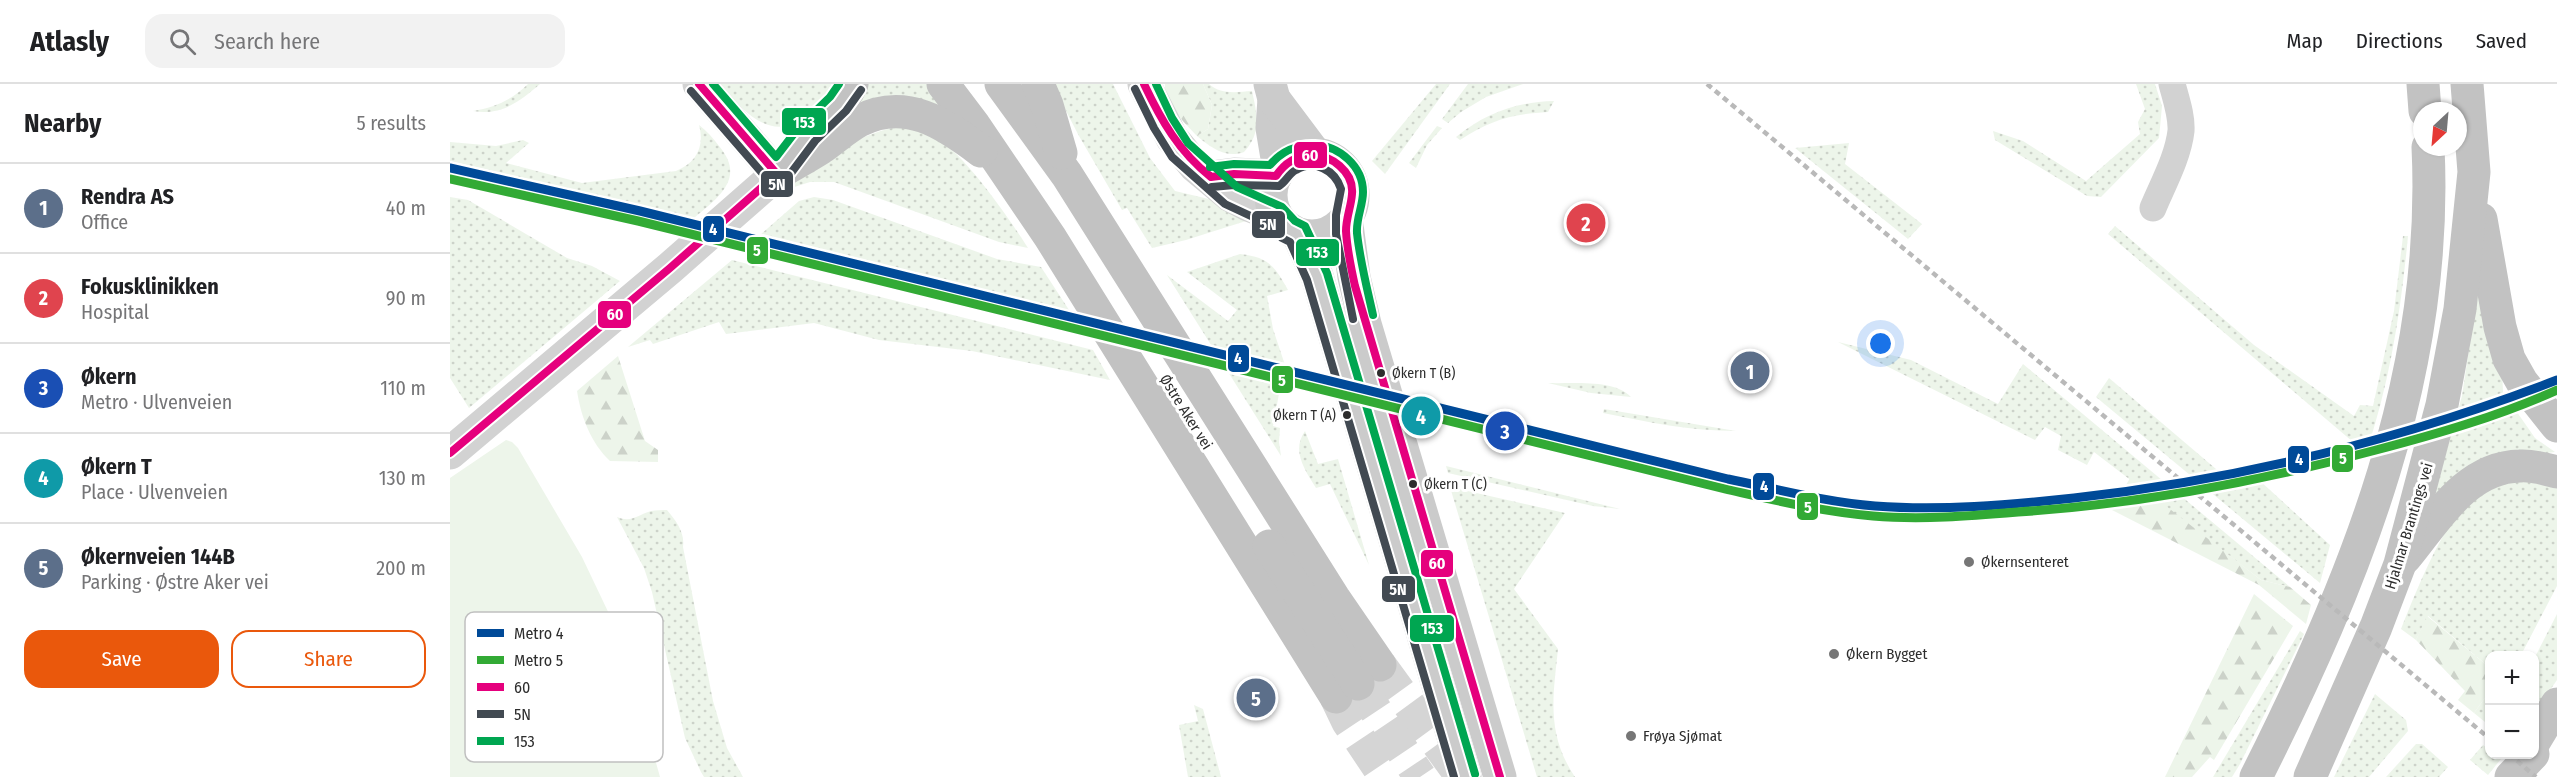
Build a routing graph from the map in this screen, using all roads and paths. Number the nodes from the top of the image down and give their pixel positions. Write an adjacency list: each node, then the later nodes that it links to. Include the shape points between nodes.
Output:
1 (699, 84): 17 (street)
2 (852, 84): 17 (highway)
3 (943, 84): 20 (highway)
4 (969, 84): 28 (highway, Østre Aker vei, via 1067,223)
5 (1001, 84): 18 (highway, Østre Aker vei)
6 (1038, 84): 18 (highway)
7 (1144, 84): 19 (street, via 1172,138)
8 (2172, 84): 21 (street, via 2181,129 2177,150)
9 (2423, 84): 12 (highway)
10 (2467, 84): 15 (highway, Hjalmar Brantings vei)
11 (1272, 91): 13 (main road); 16 (main road)
12 (2424, 102)
13 (1316, 155): 16 (main road, via 1292,160); 22 (main road, via 1337,163 1350,181 1352,204)
14 (2428, 156): 35 (highway, via 2428,254 2417,344 2391,451 2333,613)
15 (2474, 172): 24 (highway, via 2509,359); 27 (highway, Hjalmar Brantings vei, via 2454,352)
16 (1277, 173): 19 (street); 23 (main road, via 1270,196)
17 (777, 174): 20 (highway, via 871,115 909,111 948,126); 25 (street)
18 (1067, 175): 28 (highway, Østre Aker vei, via 1334,598)
19 (1211, 177): 23 (street, via 1231,196)
20 (1012, 181): 28 (highway)
21 (2153, 208)
22 (1346, 218): 23 (main road, via 1326,233 1312,236); 34 (main road, via 1354,277 1375,358)
23 (1287, 225): 33 (main road, via 1317,276)
24 (2557, 426)
25 (450, 453)
26 (2557, 472): 27 (highway, via 2521,466 2487,474 2459,491)
27 (2400, 564): 36 (highway, Hjalmar Brantings vei, via 2372,638)
28 (1358, 682)
29 (2557, 704): 31 (highway)
30 (2557, 729): 32 (highway)
31 (2539, 736)
32 (2539, 746)
33 (1465, 777)
34 (1500, 777)
35 (2256, 777)
36 (2310, 777)

